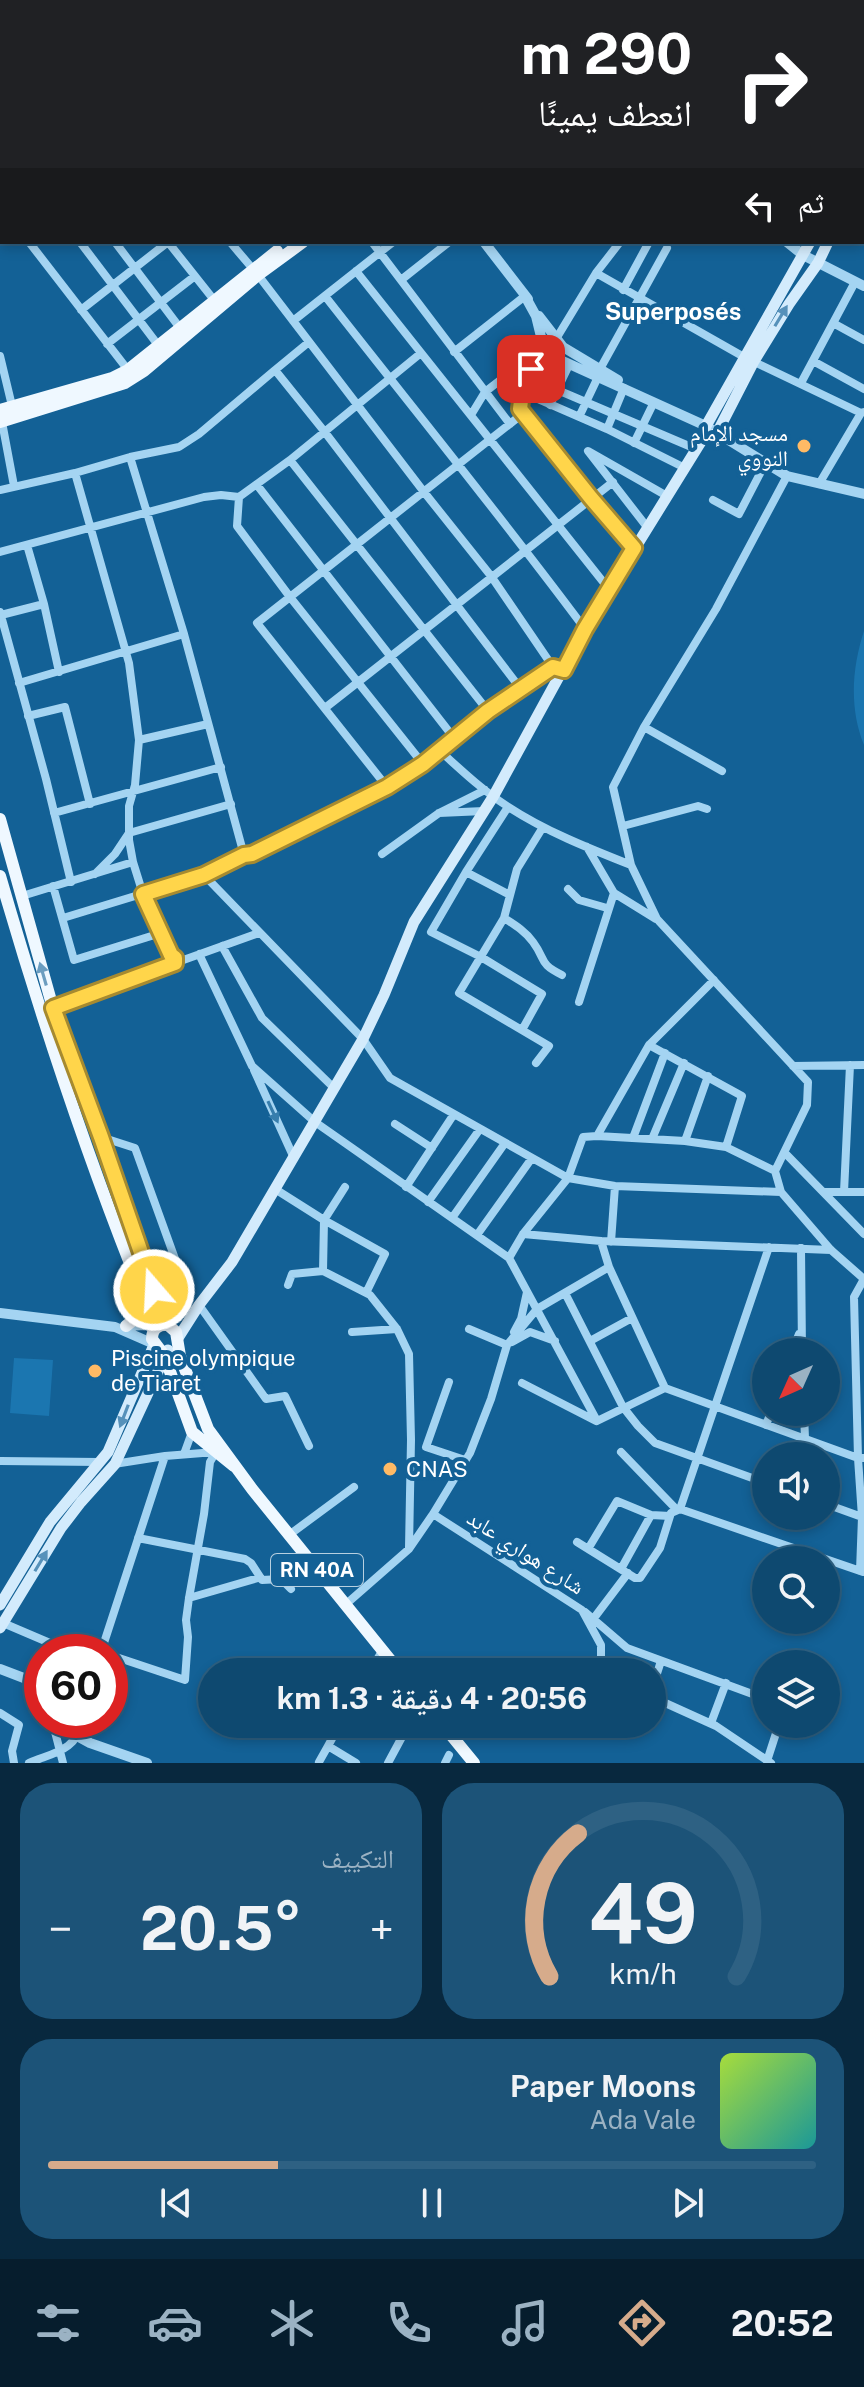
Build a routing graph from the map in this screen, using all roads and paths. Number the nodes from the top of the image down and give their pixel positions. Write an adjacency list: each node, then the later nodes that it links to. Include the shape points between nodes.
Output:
1 (31, 244): 36 (street)
2 (82, 244): 29 (street)
3 (116, 244): 22 (street)
4 (166, 244): 22 (street)
5 (170, 244): 26 (street)
6 (232, 244): 24 (street)
7 (288, 244): 24 (main road)
8 (300, 244): 24 (main road)
9 (373, 244): 19 (street)
10 (390, 244): 19 (street)
11 (446, 244): 27 (street)
12 (486, 244): 32 (street)
13 (618, 244): 25 (street)
14 (648, 244): 30 (street)
15 (789, 244): 20 (street)
16 (809, 244): 20 (main road)
17 (827, 244): 21 (main road)
18 (667, 248): 33 (street)
19 (379, 253): 23 (street); 27 (street)
20 (803, 255): 21 (street); 50 (main road)
21 (818, 263): 28 (street); 50 (main road, one-way to 21)
22 (135, 270): 29 (street); 35 (street)
23 (356, 271): 31 (street); 48 (street)
24 (256, 272): 34 (main road); 38 (street); 72 (main road, via 125,383)
25 (596, 273): 30 (street); 41 (street)
26 (195, 276): 34 (street); 35 (street)
27 (401, 280): 47 (street)
28 (859, 284): 39 (street)
29 (114, 285): 36 (street); 37 (street)
30 (623, 290): 33 (street)
31 (325, 296): 38 (street); 57 (street)
32 (525, 296): 41 (street); 46 (street); 47 (street)
33 (638, 298): 50 (street); 55 (street)
34 (214, 300): 40 (main road)
35 (160, 303): 37 (street); 40 (street)
36 (81, 310): 44 (street)
37 (139, 319): 44 (street); 45 (street)
38 (293, 321): 43 (street)
39 (833, 323): 42 (street); 51 (street)
40 (180, 328): 45 (main road)
41 (556, 339): 46 (street); 55 (street)
42 (864, 340)
43 (309, 342): 54 (street); 66 (street)
44 (107, 344): 53 (street)
45 (158, 345): 53 (main road)
46 (544, 350): 52 (street); 56 (street); 62 (street)
47 (454, 352): 62 (street)
48 (421, 353): 57 (street); 71 (street)
49 (0, 356): 72 (street)
50 (749, 359): 58 (street); 77 (main road)
51 (813, 361): 58 (street); 61 (street)
52 (569, 365): 55 (street); 60 (street)
53 (128, 370): 72 (main road)
54 (275, 370): 78 (street); 82 (street, via 188,443)
55 (599, 373): 59 (street); 64 (street); 65 (street)
56 (527, 377): 60 (street); 63 (street)
57 (390, 378): 66 (street); 85 (street)
58 (801, 383): 69 (street)
59 (624, 388): 65 (street); 70 (street)
60 (557, 389): 64 (street); 67 (street)
61 (864, 389)
62 (485, 392): 71 (street); 74 (street)
63 (522, 392): 67 (street); 68 (street)
64 (586, 402): 70 (street); 73 (street)
65 (654, 402): 75 (street); 77 (street)
66 (357, 404): 78 (street); 94 (street)
67 (550, 405): 73 (street)
68 (520, 409): 74 (street); 98 (street)
69 (862, 413): 90 (street)
70 (613, 414): 75 (street); 76 (street)
71 (471, 415): 79 (street)
72 (6, 416): 92 (street)
73 (579, 417): 76 (street)
74 (510, 424): 79 (street)
75 (642, 426): 80 (street); 81 (street)
76 (607, 429): 80 (street)
77 (711, 429): 81 (main road); 84 (street)
78 (324, 431): 83 (street); 101 (street)
79 (491, 439): 85 (street); 102 (street)
80 (634, 443): 86 (street)
81 (699, 444): 86 (main road)
82 (130, 457): 87 (street); 100 (street)
83 (290, 460): 91 (street); 106 (street)
84 (766, 462): 88 (street); 99 (street, via 739,514)
85 (457, 465): 94 (street); 108 (street)
86 (685, 468): 96 (main road)
87 (75, 473): 92 (street); 104 (street)
88 (787, 476): 90 (street); 131 (street, via 716,609)
89 (613, 482): 96 (street, via 588,451); 98 (street); 103 (street)
90 (819, 484): 95 (street)
91 (257, 485): 97 (street); 110 (street)
92 (14, 486): 93 (street)
93 (0, 490)
94 (424, 492): 101 (street); 111 (street)
95 (864, 494)
96 (667, 496): 103 (main road)
97 (239, 497): 100 (street, via 204,497); 113 (street, via 237,526)
98 (591, 498): 102 (street); 107 (street)
99 (713, 500)
100 (148, 512): 104 (street); 119 (street)
101 (390, 518): 106 (street); 115 (street)
102 (557, 525): 108 (street); 112 (street)
103 (647, 527): 107 (main road)
104 (90, 528): 105 (street); 120 (street)
105 (27, 545): 109 (street); 114 (street)
106 (356, 545): 110 (street); 118 (street)
107 (634, 548): 112 (main road)
108 (526, 549): 111 (street); 117 (street)
109 (0, 552)
110 (323, 571): 113 (street); 121 (street)
111 (491, 576): 115 (street); 122 (street)
112 (608, 588): 117 (main road)
113 (290, 597): 124 (street); 127 (street, via 257,623)
114 (44, 604): 116 (street); 123 (street)
115 (456, 605): 118 (street); 126 (street)
116 (0, 614): 125 (street)
117 (585, 629): 122 (main road)
118 (423, 631): 121 (street); 128 (street)
119 (184, 634): 120 (street); 130 (street)
120 (127, 653): 123 (street); 133 (street)
121 (391, 656): 124 (street); 132 (street)
122 (558, 668): 126 (street); 140 (main road)
123 (59, 672): 125 (street)
124 (358, 682): 127 (street); 135 (street)
125 (19, 683): 129 (street)
126 (520, 688): 128 (street)
127 (325, 708): 138 (street)
128 (488, 711): 132 (street)
129 (28, 716): 141 (street, via 65,707); 146 (street)
130 (208, 724): 133 (street); 136 (street)
131 (644, 727): 137 (street); 149 (street, via 613,787)
132 (454, 738): 134 (street)
133 (139, 740): 139 (street)
134 (439, 750): 135 (street); 140 (street)
135 (423, 764): 138 (street)
136 (221, 767): 139 (street); 142 (street)
137 (722, 771)
138 (387, 787): 154 (street)
139 (133, 793): 141 (street); 151 (street)
140 (489, 794): 143 (street); 145 (main road); 147 (street)
141 (90, 804): 146 (street)
142 (231, 804): 151 (street); 154 (street)
143 (508, 807): 150 (street); 157 (street)
144 (707, 809): 149 (street, via 698,806)
145 (484, 811): 147 (street); 163 (main road)
146 (54, 813): 161 (street)
147 (439, 813): 153 (street)
148 (0, 819): 168 (main road)
149 (623, 826): 156 (street)
150 (543, 827): 152 (street); 167 (street)
151 (129, 833): 155 (street); 158 (street)
152 (587, 847): 156 (street); 165 (street)
153 (382, 854)
154 (244, 855): 159 (street)
155 (133, 862): 158 (street); 166 (street)
156 (631, 865): 173 (street)
157 (466, 872): 167 (street); 169 (street)
158 (95, 874): 161 (street)
159 (204, 875): 166 (street); 175 (street)
160 (0, 876): 241 (main road, via 39,1011)
161 (71, 882): 162 (street)
162 (53, 886): 168 (street); 171 (street)
163 (436, 886): 169 (street); 185 (main road, via 414,922)
164 (568, 889): 170 (street, via 579,900)
165 (614, 893): 170 (street); 173 (street)
166 (143, 894): 171 (street); 174 (street)
167 (508, 894): 172 (street)
168 (22, 896): 183 (main road, one-way to 168)
169 (452, 896): 178 (street, via 431,932)
170 (607, 908): 182 (street)
171 (63, 918): 174 (street, via 74,960)
172 (504, 918): 178 (street); 180 (street, via 525,932 546,967)
173 (657, 919): 181 (street)
174 (161, 933): 179 (street)
175 (259, 933): 176 (street); 185 (street)
176 (222, 946): 177 (street); 195 (street, via 262,1018)
177 (199, 954): 179 (street); 192 (street)
178 (481, 957): 184 (street, via 542,994); 184 (street, via 459,993)
179 (171, 961): 183 (street)
180 (562, 975)
181 (714, 980): 186 (street); 193 (street)
182 (579, 1002)
183 (53, 1008): 201 (main road)
184 (522, 1030): 188 (street, via 549,1046)
185 (363, 1039): 195 (main road); 196 (street, via 390,1078)
186 (649, 1045): 187 (street); 200 (street)
187 (665, 1053): 189 (street); 202 (street)
188 (536, 1063)
189 (684, 1063): 194 (street); 203 (street)
190 (850, 1065): 191 (street); 193 (street); 219 (street)
191 (864, 1065)
192 (252, 1066): 197 (street); 209 (street, one-way to 209)
193 (793, 1066): 208 (street, via 808,1082 807,1105)
194 (708, 1076): 204 (street); 206 (street, via 742,1096)
195 (334, 1088): 197 (main road)
196 (454, 1114): 199 (street); 207 (street)
197 (315, 1122): 209 (main road); 215 (street)
198 (395, 1124): 207 (street)
199 (480, 1129): 205 (street); 221 (street)
200 (597, 1136): 202 (street); 212 (street, via 583,1137)
201 (101, 1137): 236 (street, via 135,1148); 245 (main road)
202 (633, 1138): 203 (street)
203 (652, 1139): 204 (street)
204 (685, 1141): 206 (street)
205 (505, 1143): 210 (street); 222 (street)
206 (726, 1147): 211 (street)
207 (432, 1148): 215 (street)
208 (785, 1153): 211 (street); 218 (street)
209 (294, 1158): 216 (main road)
210 (532, 1158): 212 (street); 226 (street)
211 (775, 1171): 217 (street)
212 (568, 1178): 213 (street); 224 (street)
213 (615, 1186): 217 (street); 227 (street)
214 (345, 1187): 223 (street)
215 (406, 1187): 221 (street)
216 (275, 1189): 223 (street); 240 (main road, via 232,1262)
217 (781, 1192): 230 (street)
218 (825, 1192): 219 (street); 225 (street)
219 (844, 1192): 220 (street)
220 (864, 1192)
221 (428, 1202): 222 (street)
222 (452, 1218): 226 (street)
223 (324, 1220): 233 (street); 237 (street, via 385,1254)
224 (523, 1234): 227 (street); 231 (street)
225 (864, 1234)
226 (477, 1235): 231 (street)
227 (606, 1242): 228 (street); 232 (street)
228 (769, 1247): 229 (street); 261 (street)
229 (801, 1248): 230 (street); 247 (street)
230 (831, 1250): 239 (street, via 864,1279)
231 (509, 1258): 235 (street)
232 (609, 1267): 238 (street); 244 (street)
233 (323, 1271): 234 (street, via 292,1274); 237 (street)
234 (288, 1285)
235 (527, 1291): 242 (street); 256 (street, via 521,1319)
236 (187, 1292)
237 (366, 1293): 248 (street)
238 (565, 1293): 242 (street); 255 (street)
239 (859, 1297): 274 (street)
240 (199, 1305): 245 (main road); 253 (main road); 269 (street, via 266,1399 285,1396)
241 (148, 1308): 245 (main road); 246 (main road)
242 (537, 1309): 254 (street); 256 (street)
243 (0, 1313): 246 (street)
244 (632, 1318): 255 (street); 260 (street)
245 (162, 1326): 246 (street); 253 (main road, via 176,1332); 257 (main road, via 152,1335)
246 (120, 1327): 257 (street)
247 (801, 1328): 251 (street); 252 (street)
248 (397, 1329): 250 (street); 284 (street, via 409,1354)
249 (469, 1329): 256 (street)
250 (352, 1332)
251 (797, 1338)
252 (801, 1338)
253 (177, 1339): 257 (main road, via 174,1346); 280 (main road, RN 40A, via 208,1429)
254 (555, 1341): 256 (street, via 530,1332); 264 (street)
255 (590, 1341): 262 (street)
256 (507, 1345): 276 (street)
257 (160, 1348): 267 (main road); 278 (main road, one-way to 278); 279 (main road)
258 (449, 1382): 276 (street, via 426,1447)
259 (522, 1383): 264 (street)
260 (665, 1388): 261 (street); 262 (street)
261 (713, 1406): 263 (street); 275 (street)
262 (623, 1407): 264 (street); 275 (street, via 655,1443)
263 (752, 1420)
264 (597, 1421)
265 (769, 1426): 268 (street)
266 (805, 1426): 268 (street)
267 (192, 1432): 270 (main road, RN 40A); 272 (street)
268 (805, 1439): 274 (street)
269 (309, 1446)
270 (216, 1452): 272 (street); 280 (main road, RN 40A); 292 (street, via 210,1462)
271 (621, 1452): 285 (street)
272 (184, 1454): 273 (street)
273 (165, 1456): 279 (street); 290 (street)
274 (861, 1458): 288 (street)
275 (696, 1459): 281 (street); 285 (street)
276 (465, 1460): 287 (street)
277 (0, 1461): 278 (street)
278 (101, 1462): 279 (street); 300 (main road, via 50,1522)
279 (115, 1464): 304 (main road, one-way to 279, via 61,1528)
280 (234, 1466): 289 (main road, RN 40A)
281 (752, 1478)
282 (354, 1487): 289 (street)
283 (840, 1509): 288 (street)
284 (410, 1510): 287 (street, شارع هواري عابد, via 420,1521); 293 (street)
285 (676, 1511): 286 (street); 295 (street, via 643,1576 635,1578); 296 (street)
286 (651, 1515): 294 (street, via 617,1501); 295 (street)
287 (431, 1517): 293 (street); 302 (street, شارع هواري عابد)
288 (862, 1517): 296 (street)
289 (289, 1535): 301 (main road, RN 40A)
290 (138, 1538): 292 (street); 305 (street)
291 (577, 1542): 294 (street)
292 (198, 1548): 297 (street, via 245,1559); 299 (street)
293 (409, 1549): 301 (street)
294 (588, 1549): 295 (street)
295 (625, 1571): 303 (street)
296 (862, 1572)
297 (258, 1578): 298 (street, via 281,1579); 299 (street)
298 (291, 1589)
299 (189, 1598): 314 (street, via 185,1680)
300 (0, 1605)
301 (345, 1605): 309 (main road, RN 40A)
302 (582, 1610): 303 (street); 308 (street, شارع هواري عابد)
303 (594, 1618): 307 (street)
304 (1, 1625): 306 (street)
305 (107, 1634)
306 (24, 1636)
307 (613, 1636): 308 (street); 313 (street)
308 (602, 1650): 312 (street, شارع هواري عابد)
309 (382, 1651): 310 (street); 311 (main road, RN 40A)
310 (378, 1658)
311 (388, 1658)
312 (601, 1658)
313 (653, 1658)
314 (128, 1661)
315 (666, 1663): 318 (street)
316 (0, 1669): 317 (street)
317 (24, 1678)
318 (726, 1683): 319 (street); 322 (street)
319 (752, 1693)
320 (666, 1703): 322 (street)
321 (0, 1713): 334 (street, via 19,1725)
322 (711, 1723): 333 (street)
323 (57, 1738): 331 (street)
324 (78, 1738): 331 (street)
325 (81, 1738): 337 (street)
326 (332, 1738): 330 (street)
327 (401, 1738): 339 (street)
328 (453, 1738): 340 (main road)
329 (775, 1738): 333 (street)
330 (328, 1746): 332 (street); 338 (street)
331 (61, 1751): 335 (street); 336 (street)
332 (319, 1762)
333 (769, 1762)
334 (14, 1763)
335 (29, 1763)
336 (63, 1763)
337 (147, 1763)
338 (356, 1763)
339 (388, 1763)
340 (474, 1763)

